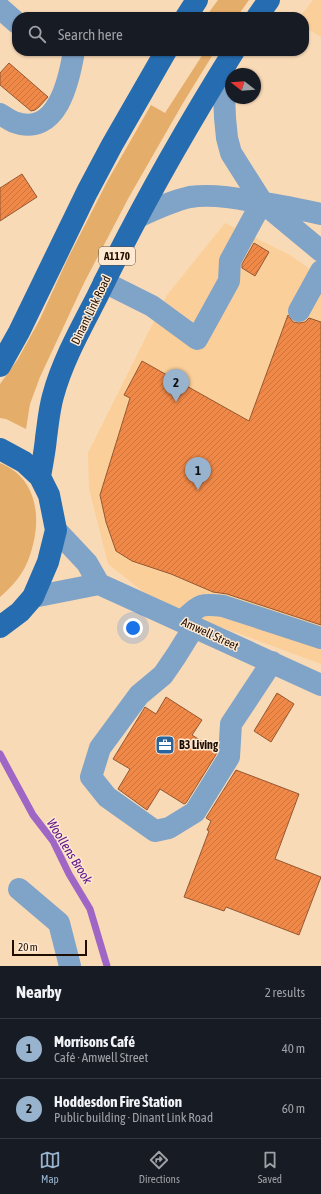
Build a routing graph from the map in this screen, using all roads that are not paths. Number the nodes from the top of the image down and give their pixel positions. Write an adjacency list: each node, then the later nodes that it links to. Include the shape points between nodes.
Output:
1 (269, 0): 2 (main road)
2 (261, 12)
3 (73, 56): 6 (street, via 65,90 54,110 42,122 28,125 13,122)
4 (163, 56): 14 (main road, via 86,192)
5 (228, 60): 7 (street, via 225,118 227,138 231,153); 9 (main road, Dinant Link Road / A1170)
6 (0, 114)
7 (262, 202): 8 (street); 9 (street, via 216,196 190,197); 10 (street); 12 (street, via 230,261 230,281 197,339 152,306)
8 (321, 214)
9 (138, 217): 12 (main road, Dinant Link Road / A1170)
10 (321, 251)
11 (321, 272): 13 (street)
12 (104, 282): 16 (main road, Dinant Link Road / A1170, via 62,368 53,395)
13 (299, 311)
14 (0, 366)
15 (0, 449): 16 (main road, via 24,462)
16 (40, 477): 17 (main road, via 49,495)
17 (56, 530): 18 (street, via 87,563); 19 (main road, via 48,562)
18 (99, 584): 19 (street); 20 (street, Amwell Street)
19 (34, 597): 21 (main road)
20 (188, 624): 22 (street, via 198,606 208,604 223,606); 23 (street, Amwell Street); 23 (street, via 176,656 163,675 139,695 100,748 91,776 107,797 155,831 169,828 195,812 229,757 231,724)
21 (0, 627)
22 (321, 638)
23 (272, 662): 24 (street, Amwell Street)
24 (321, 685)
25 (19, 889): 26 (street, via 59,923)
26 (70, 966)

